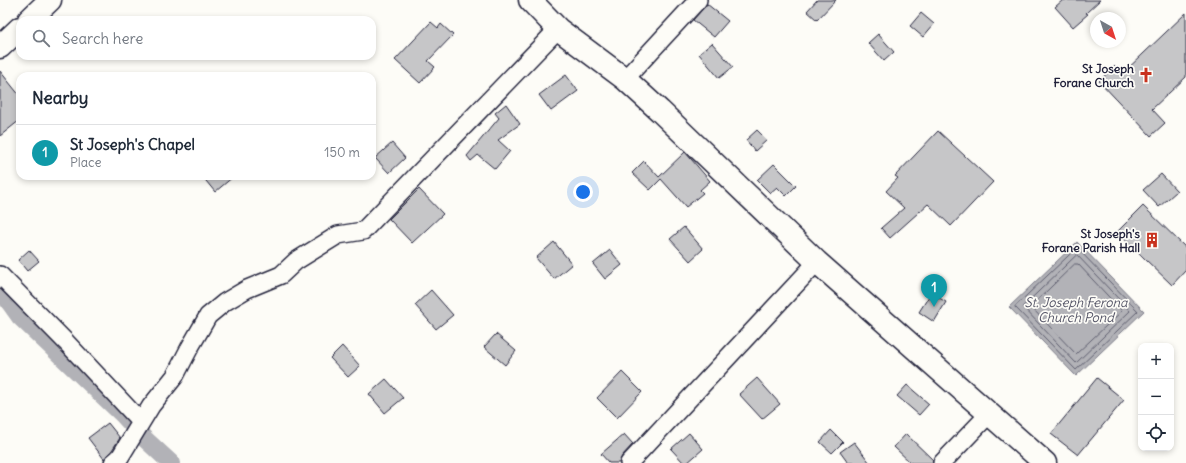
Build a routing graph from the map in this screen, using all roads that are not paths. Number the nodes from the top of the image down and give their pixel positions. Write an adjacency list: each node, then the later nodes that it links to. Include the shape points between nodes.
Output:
1 (50, 0): 4 (main road)
2 (530, 0): 5 (main road)
3 (698, 0): 8 (street)
4 (33, 16)
5 (558, 29): 8 (main road); 12 (street, via 363,231 338,235 296,261 281,275 247,289 224,302 208,316 175,376)
6 (16, 32): 7 (main road)
7 (0, 47)
8 (625, 79): 9 (main road)
9 (817, 262): 11 (main road); 14 (street)
10 (0, 275): 12 (street, via 66,342)
11 (989, 414): 15 (street); 16 (main road)
12 (136, 430): 13 (street, via 120,457)
13 (113, 463)
14 (629, 463)
15 (942, 463)
16 (1045, 463)

